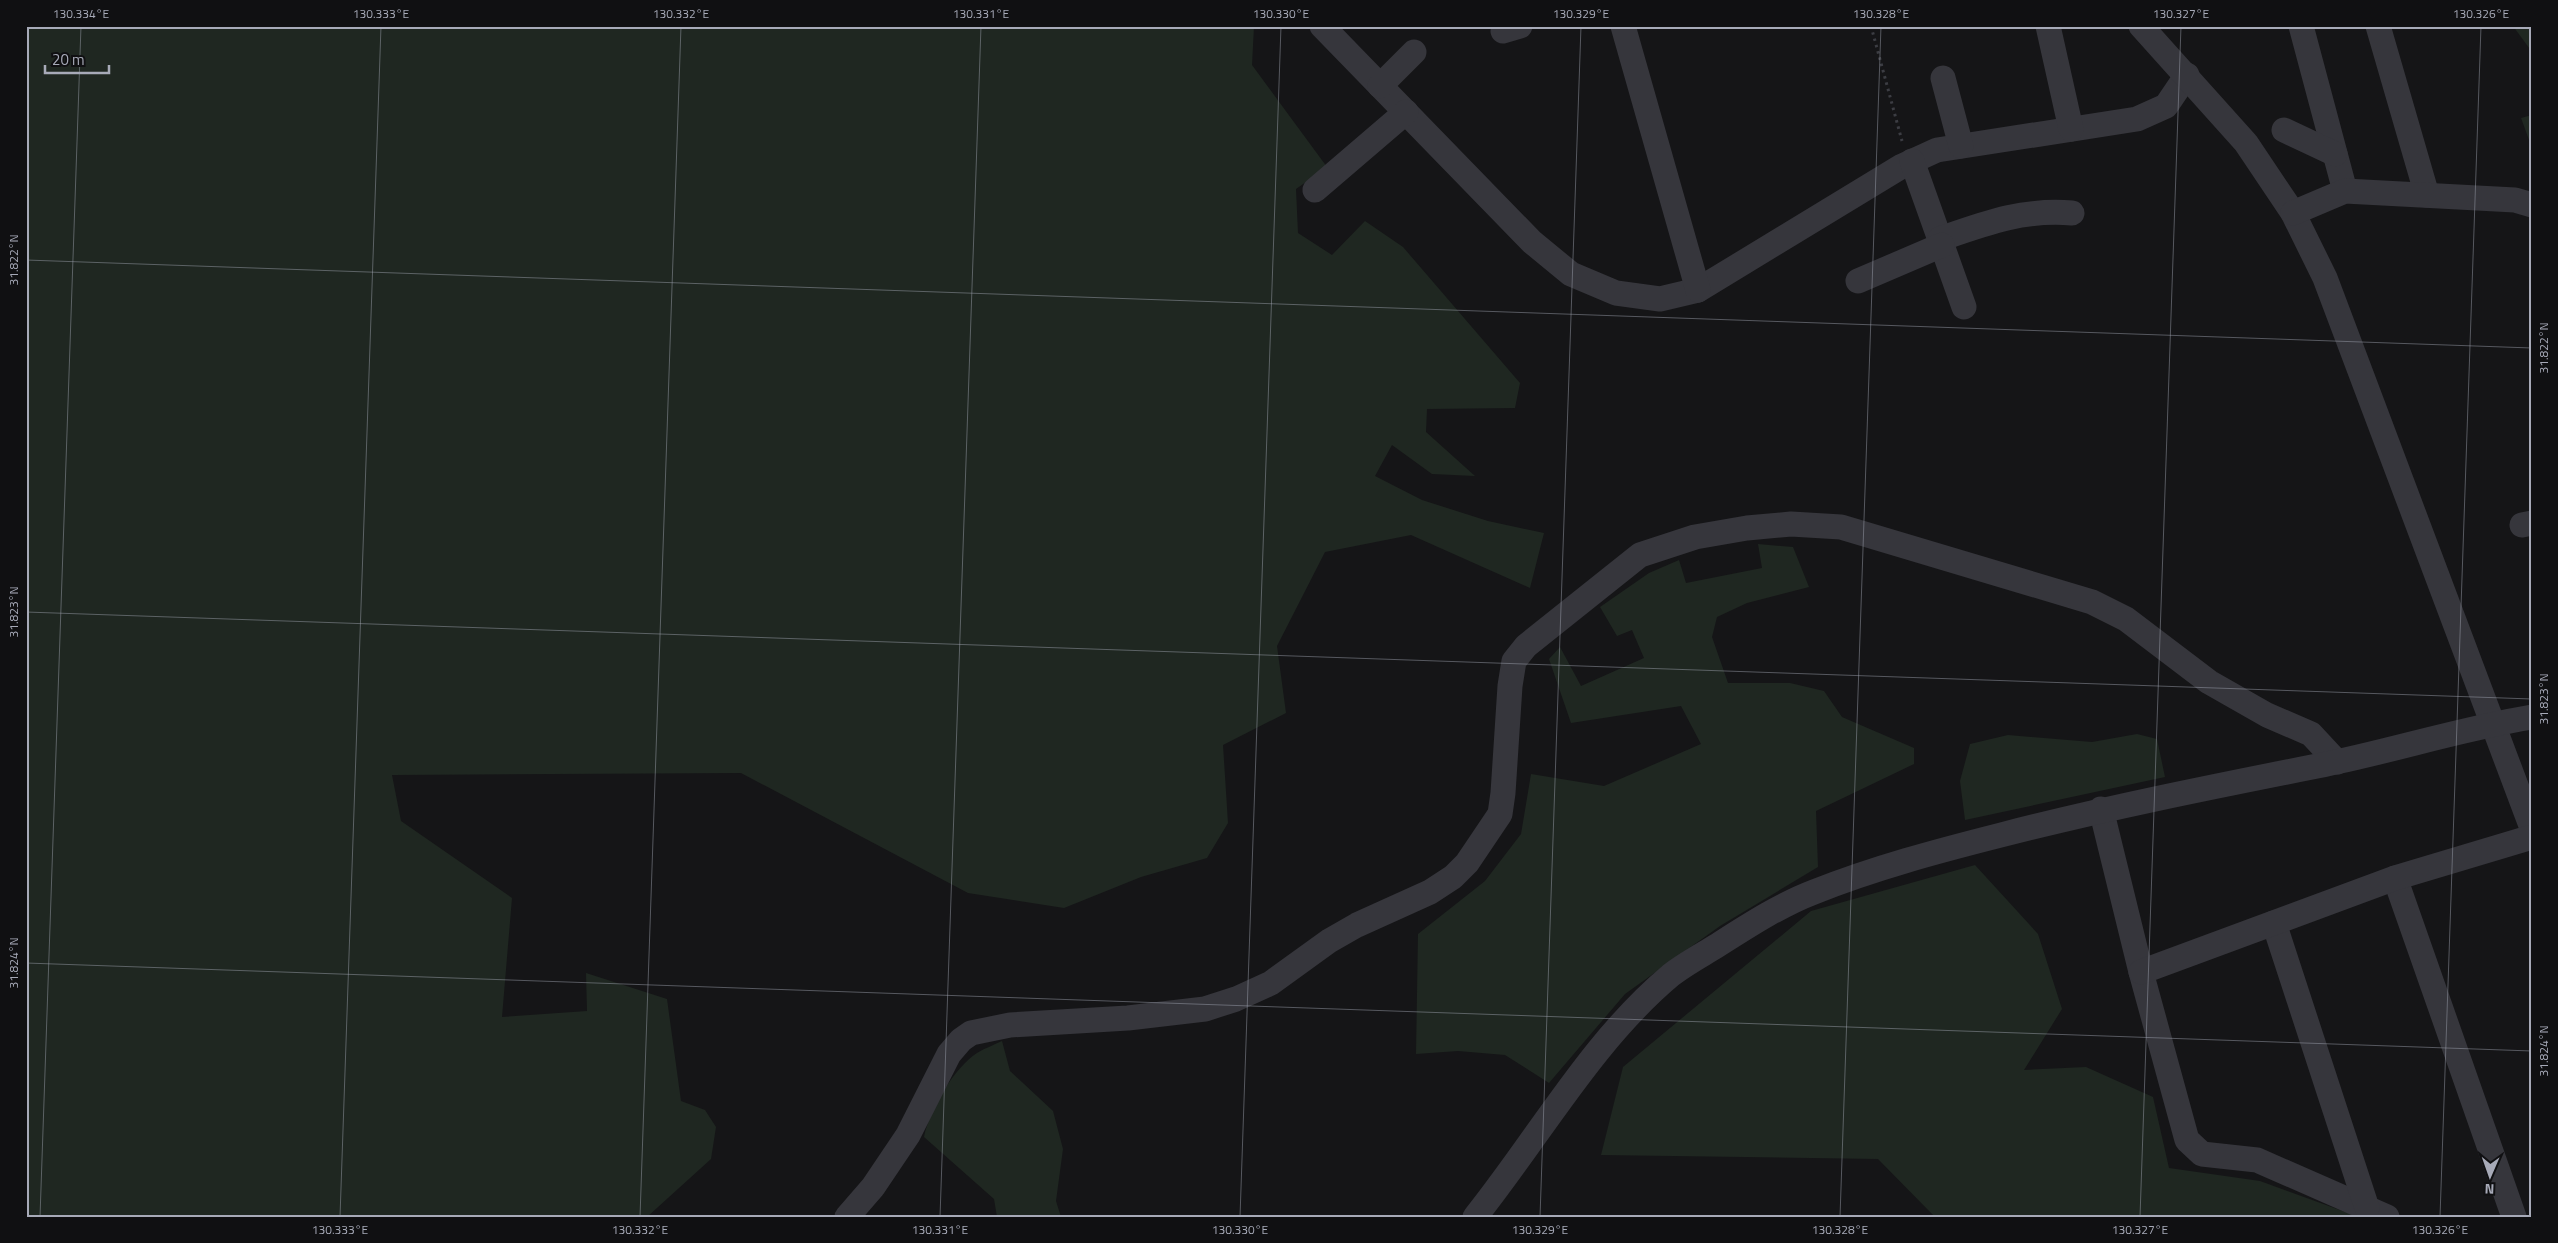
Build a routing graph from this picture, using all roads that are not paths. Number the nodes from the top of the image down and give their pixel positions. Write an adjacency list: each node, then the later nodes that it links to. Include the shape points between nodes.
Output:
1 (1322, 26): 10 (street)
2 (1623, 26): 25 (street)
3 (2048, 26): 12 (street)
4 (2141, 26): 8 (street)
5 (2301, 26): 15 (street)
6 (2378, 26): 19 (street)
7 (1414, 52): 10 (street)
8 (2187, 76): 12 (street, via 2166,106 2137,119); 22 (street, via 2246,143)
9 (1943, 78): 14 (street)
10 (1380, 86): 11 (street)
11 (1406, 112): 17 (street); 25 (street, via 1532,242 1571,274 1616,293 1651,298)
12 (2071, 129): 14 (street)
13 (2284, 130): 15 (street)
14 (1961, 146): 16 (street, via 1937,150)
15 (2335, 154): 18 (street)
16 (1910, 162): 23 (street); 25 (street)
17 (1315, 190)
18 (2345, 191): 19 (street); 22 (street)
19 (2427, 195): 20 (street, via 2515,200)
20 (2532, 205)
21 (2072, 213): 23 (street, via 2046,211 2003,217)
22 (2293, 213): 28 (street, via 2346,330)
23 (1941, 242): 24 (street); 26 (street)
24 (1858, 281)
25 (1698, 290)
26 (1964, 307)
27 (2532, 717): 28 (street)
28 (2491, 724): 29 (street); 31 (street)
29 (2337, 762): 30 (street); 37 (street, via 2311,734 2267,715 2209,682 2126,619 2092,602 1841,527 1790,524 1695,536 1640,555 1526,646 1514,661 1500,814 1467,863 1453,877 1430,892 1329,940 1271,984 1236,999 1205,1009 1128,1018 1010,1025 971,1033 949,1054 908,1134 873,1187)
30 (2101, 809): 35 (street); 38 (street, via 1941,850 1811,893 1742,930 1672,974 1624,1020 1583,1070 1515,1167)
31 (2532, 828)
32 (2532, 836): 33 (street)
33 (2395, 878): 34 (street); 39 (street)
34 (2274, 922): 35 (street); 36 (street)
35 (2141, 972): 36 (street, via 2187,1140 2202,1154 2257,1160)
36 (2377, 1212)
37 (847, 1217)
38 (1475, 1217)
39 (2514, 1217)

